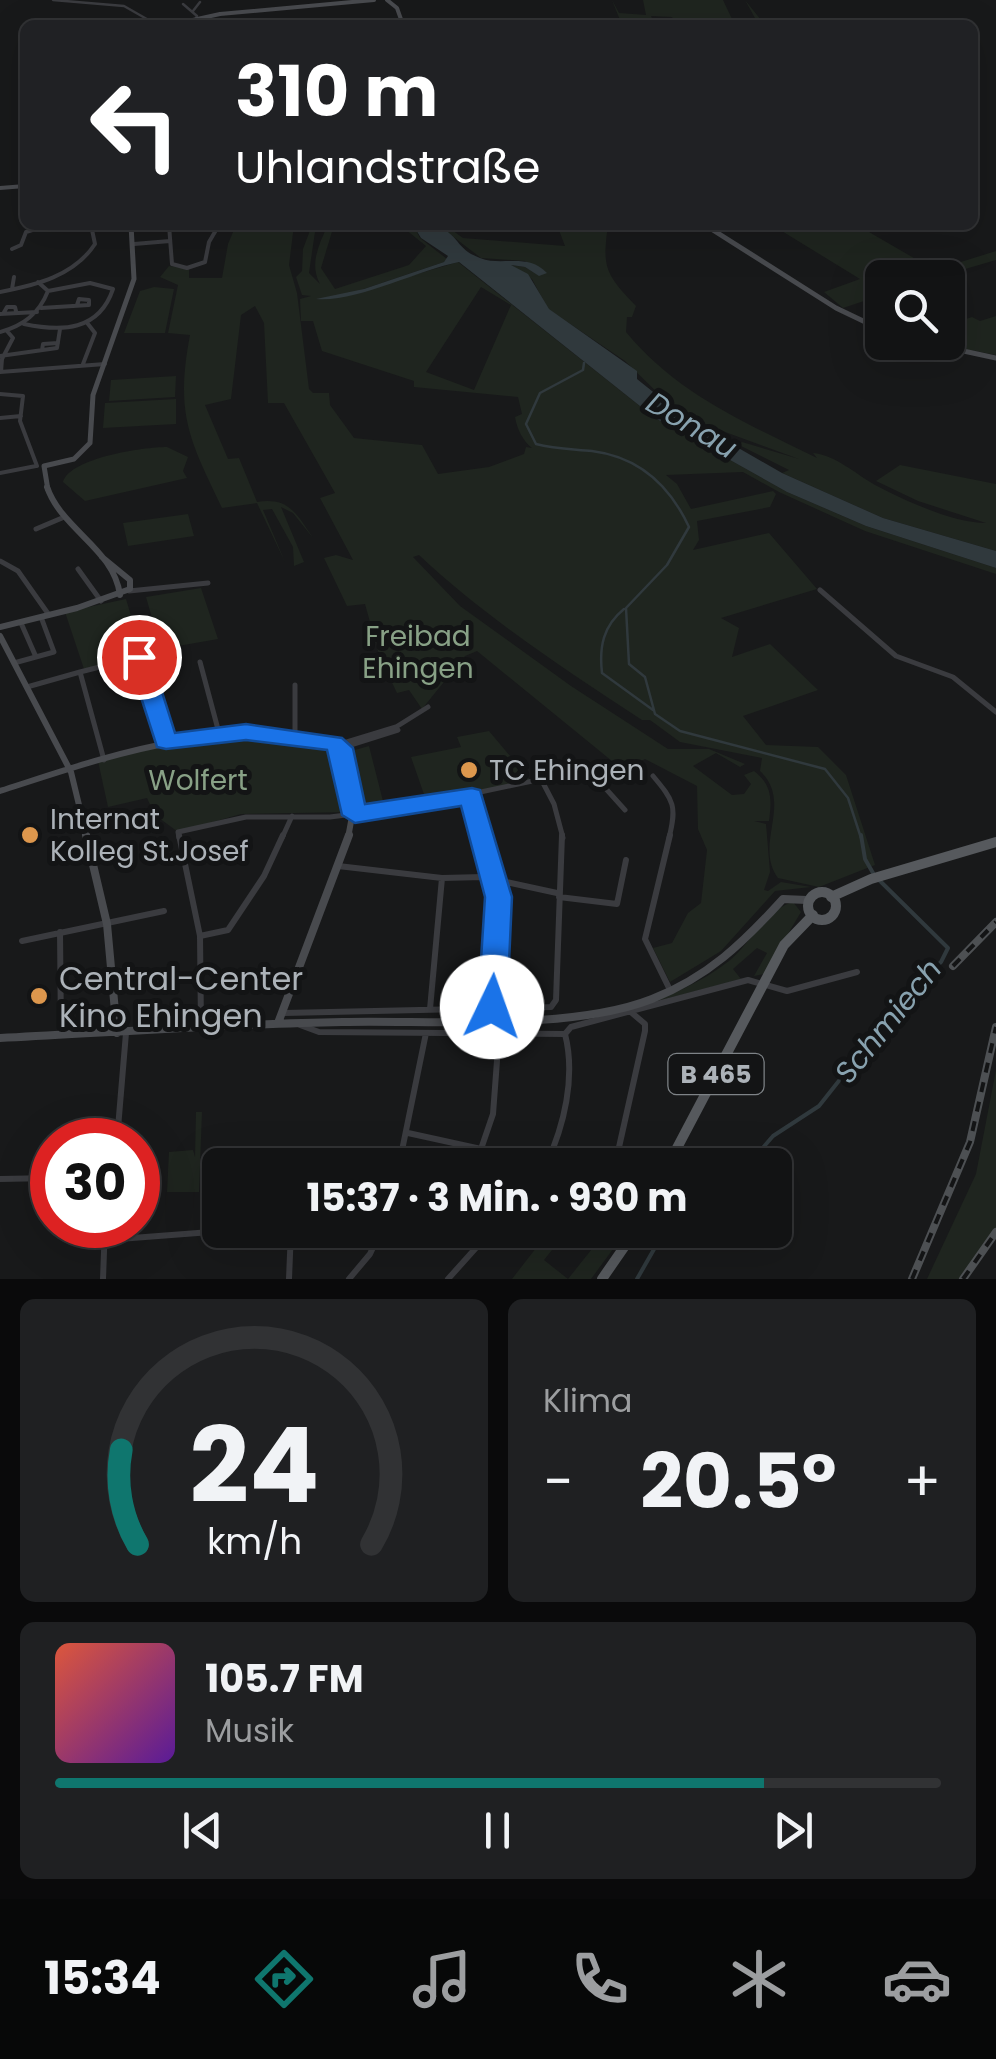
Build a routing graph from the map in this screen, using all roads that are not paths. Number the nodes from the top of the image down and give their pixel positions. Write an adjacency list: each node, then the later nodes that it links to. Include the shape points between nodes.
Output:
1 (53, 0): 8 (street, via 122,5)
2 (374, 0): 7 (street)
3 (387, 0): 10 (street)
4 (200, 2): 6 (street)
5 (183, 4): 6 (street)
6 (193, 11): 7 (street)
7 (198, 18): 9 (street)
8 (148, 20)
9 (189, 20)
10 (402, 20)
11 (32, 230): 19 (street)
12 (92, 230): 22 (street, via 95,244 81,262)
13 (131, 230): 18 (street)
14 (169, 230): 17 (street)
15 (217, 230): 17 (street, via 201,266 172,264)
16 (715, 230): 30 (street)
17 (170, 241): 18 (street)
18 (134, 244): 40 (street, via 134,277)
19 (12, 250)
20 (32, 276): 23 (street)
21 (14, 277): 24 (street)
22 (38, 282): 23 (street); 25 (street)
23 (31, 285): 24 (street)
24 (12, 289): 26 (street)
25 (48, 291): 28 (street); 32 (street, via 110,286 109,306)
26 (0, 292)
27 (77, 305): 28 (street)
28 (39, 310): 29 (street); 31 (street)
29 (2, 314)
30 (865, 322)
31 (24, 324): 33 (street); 34 (street)
32 (88, 324): 33 (street); 39 (street, via 96,333)
33 (60, 328): 37 (street, via 57,348)
34 (7, 330): 35 (street); 37 (street, via 12,338)
35 (0, 332)
36 (965, 351): 38 (street)
37 (2, 355): 41 (street)
38 (996, 358)
39 (83, 364): 40 (street); 41 (street)
40 (105, 364): 45 (street, via 91,403 88,447 74,459)
41 (0, 372)
42 (0, 394): 43 (street, via 22,394)
43 (20, 416): 44 (street); 45 (street)
44 (0, 418)
45 (40, 467): 46 (street); 47 (street)
46 (0, 473)
47 (62, 518): 48 (street); 49 (street)
48 (36, 529)
49 (98, 554): 54 (street); 54 (street, via 130,580)
50 (0, 561): 56 (street, via 18,571)
51 (78, 569): 55 (street)
52 (208, 583): 54 (street)
53 (820, 590): 67 (street, via 896,656 947,674)
54 (123, 593): 55 (street)
55 (100, 601): 56 (street)
56 (45, 616): 57 (street); 60 (street, via 54,652)
57 (21, 622): 58 (street); 60 (street)
58 (0, 627)
59 (0, 636): 62 (street)
60 (36, 657): 62 (street)
61 (200, 662): 68 (street)
62 (14, 663): 65 (street)
63 (80, 672): 65 (street); 70 (street, via 139,657); 72 (street)
64 (295, 685): 69 (street)
65 (27, 687): 73 (street)
66 (428, 707): 71 (street, via 397,728)
67 (996, 712)
68 (219, 732): 69 (street); 70 (street)
69 (295, 738): 71 (street)
70 (166, 742): 72 (street)
71 (339, 746): 79 (street)
72 (104, 760): 73 (street)
73 (70, 770): 76 (street); 91 (street)
74 (653, 776): 97 (street, via 676,812 645,939)
75 (542, 781): 77 (street); 78 (street, via 591,773); 86 (street, via 563,838)
76 (0, 792)
77 (472, 796): 79 (street); 85 (street)
78 (625, 810)
79 (355, 815): 80 (street); 83 (street)
80 (292, 816): 93 (street, via 264,876 229,928); 93 (street, via 241,814 178,832)
81 (996, 842): 87 (main road)
82 (626, 860): 86 (street, via 617,904)
83 (338, 866): 84 (street); 101 (street)
84 (442, 878): 85 (street); 99 (street)
85 (494, 879): 86 (street); 98 (street)
86 (558, 895): 98 (street, via 556,1000 551,1007)
87 (830, 897): 88 (main road); 90 (main road, via 838,908 834,915)
88 (807, 900): 90 (main road); 97 (street, via 783,899 735,952)
89 (164, 911): 91 (street)
90 (813, 915): 96 (main road, B 465, via 784,945)
91 (107, 924): 92 (street); 106 (street)
92 (60, 932): 94 (street); 110 (street)
93 (200, 936): 104 (street)
94 (22, 940)
95 (857, 972): 96 (street, via 787,991)
96 (764, 983): 100 (street, via 748,980); 118 (main road, B 465)
97 (672, 992): 100 (street)
98 (492, 1007): 99 (street)
99 (430, 1009): 101 (street)
100 (629, 1010): 103 (street, via 553,1018); 109 (street); 117 (street, via 645,1032)
101 (279, 1018): 102 (street); 104 (street)
102 (292, 1022): 103 (street); 105 (street)
103 (318, 1022): 105 (street)
104 (201, 1028): 106 (street)
105 (326, 1032): 107 (street)
106 (121, 1033): 110 (street); 112 (street)
107 (426, 1033): 108 (street); 113 (street)
108 (499, 1033): 109 (street); 115 (street, via 493,1114)
109 (565, 1034): 116 (street, via 566,1090)
110 (61, 1036): 111 (street)
111 (0, 1038)
112 (118, 1118)
113 (408, 1133): 114 (street); 115 (street)
114 (404, 1148)
115 (481, 1148)
116 (554, 1148)
117 (619, 1148)
118 (677, 1148)
119 (30, 1178): 120 (street)
120 (0, 1179)
121 (202, 1233): 122 (street)
122 (160, 1236)
123 (105, 1248): 128 (street)
124 (290, 1248): 129 (street)
125 (373, 1248): 130 (street)
126 (476, 1248): 131 (street)
127 (624, 1248): 132 (main road)
128 (102, 1279)
129 (289, 1279)
130 (349, 1279)
131 (448, 1279)
132 (602, 1279)

